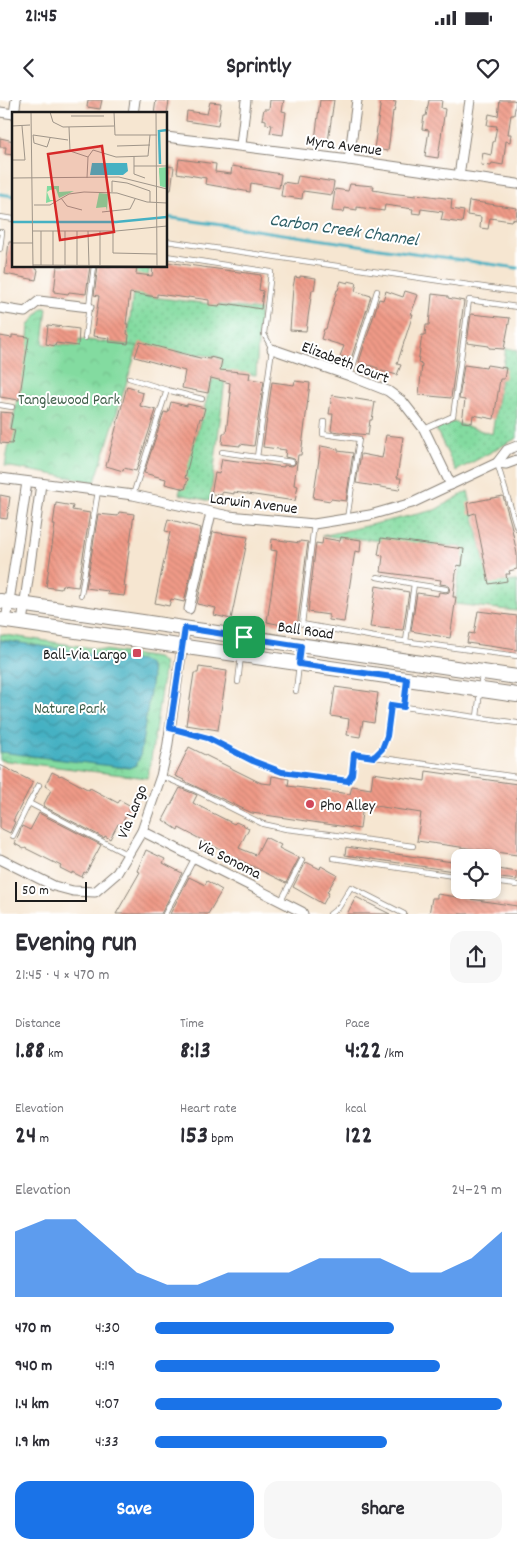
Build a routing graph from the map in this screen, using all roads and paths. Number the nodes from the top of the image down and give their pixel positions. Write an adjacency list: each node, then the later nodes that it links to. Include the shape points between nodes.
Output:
1 (246, 100): 5 (street)
2 (357, 100): 6 (street)
3 (470, 100): 7 (street)
4 (168, 137): 5 (street, Myra Avenue)
5 (241, 145): 6 (street, Myra Avenue)
6 (349, 160): 7 (street, Myra Avenue)
7 (459, 176): 8 (street, Myra Avenue)
8 (517, 184)
9 (0, 232): 11 (lane)
10 (168, 241): 15 (lane)
11 (0, 249)
12 (168, 256): 20 (lane, via 271,272 264,334)
13 (94, 268): 16 (lane)
14 (377, 291): 21 (lane)
15 (517, 292)
16 (89, 307): 18 (street, via 39,301 25,312); 19 (lane)
17 (517, 307): 28 (lane, via 469,300 453,416)
18 (0, 308)
19 (85, 338)
20 (272, 349): 21 (street, Elizabeth Court); 31 (lane)
21 (350, 376): 28 (street, Elizabeth Court, via 388,391 403,402)
22 (129, 378): 23 (lane)
23 (167, 390): 24 (lane); 40 (lane)
24 (202, 399)
25 (0, 405): 26 (lane)
26 (12, 407)
27 (324, 422): 42 (lane, via 323,434 359,439)
28 (424, 429): 38 (street, Elizabeth Court)
29 (517, 446): 34 (street, Larwin Avenue, via 507,450)
30 (222, 452): 31 (lane)
31 (257, 457): 33 (lane)
32 (517, 460): 34 (street, Larwin Avenue)
33 (292, 462)
34 (497, 463): 38 (street, Larwin Avenue); 44 (lane)
35 (0, 478): 36 (street, Larwin Avenue)
36 (27, 482): 37 (street, Larwin Avenue); 49 (street)
37 (41, 484): 39 (street, Larwin Avenue); 50 (street)
38 (451, 485): 42 (street, Larwin Avenue, via 412,503)
39 (98, 491): 40 (street, Larwin Avenue); 48 (lane)
40 (133, 495): 41 (street, Larwin Avenue)
41 (211, 513): 43 (street, Larwin Avenue); 51 (street)
42 (347, 519): 43 (street, Larwin Avenue)
43 (314, 524): 55 (lane, via 302,624)
44 (517, 528)
45 (377, 577): 46 (lane)
46 (414, 584): 47 (lane); 55 (lane)
47 (446, 589)
48 (81, 595)
49 (5, 602): 50 (main road, Ball Road); 52 (street)
50 (25, 605): 53 (street); 54 (main road, Ball Road)
51 (190, 609)
52 (3, 621): 53 (main road)
53 (22, 623): 57 (main road)
54 (185, 628): 56 (main road, Ball Road); 57 (street, Via Largo)
55 (406, 641): 59 (lane)
56 (301, 646): 60 (lane); 61 (main road, Ball Road)
57 (182, 647): 58 (main road); 71 (street, Via Largo)
58 (241, 656): 60 (main road); 64 (lane)
59 (517, 656)
60 (299, 664): 63 (main road); 66 (lane)
61 (482, 672): 62 (main road, Ball Road); 65 (lane)
62 (517, 678)
63 (407, 679): 65 (main road); 68 (lane)
64 (238, 682)
65 (480, 690): 67 (main road); 69 (lane)
66 (296, 691)
67 (517, 695)
68 (404, 707): 69 (lane); 72 (lane, via 391,705 387,736 382,749)
69 (476, 717): 70 (lane)
70 (517, 723)
71 (170, 728): 72 (lane, via 208,738 282,772 345,782 352,774 354,754); 73 (street, Via Largo)
72 (374, 757): 74 (lane)
73 (161, 776): 77 (street, Via Largo); 79 (lane, via 263,824)
74 (517, 777)
75 (39, 785): 76 (lane)
76 (29, 803): 78 (lane); 80 (lane)
77 (142, 830): 80 (street, Via Largo); 81 (street, Via Sonoma)
78 (13, 836)
79 (413, 846)
80 (128, 855): 83 (street, Via Largo, via 117,873 95,892 54,886)
81 (195, 857): 88 (street, Via Sonoma); 89 (lane)
82 (332, 858): 85 (lane)
83 (0, 859)
84 (302, 860): 88 (lane)
85 (451, 876)
86 (501, 883): 87 (lane)
87 (517, 885)
88 (281, 901): 90 (street, Via Sonoma)
89 (165, 914)
90 (303, 914)
91 (330, 914): 92 (lane, via 351,887)
92 (404, 914)

